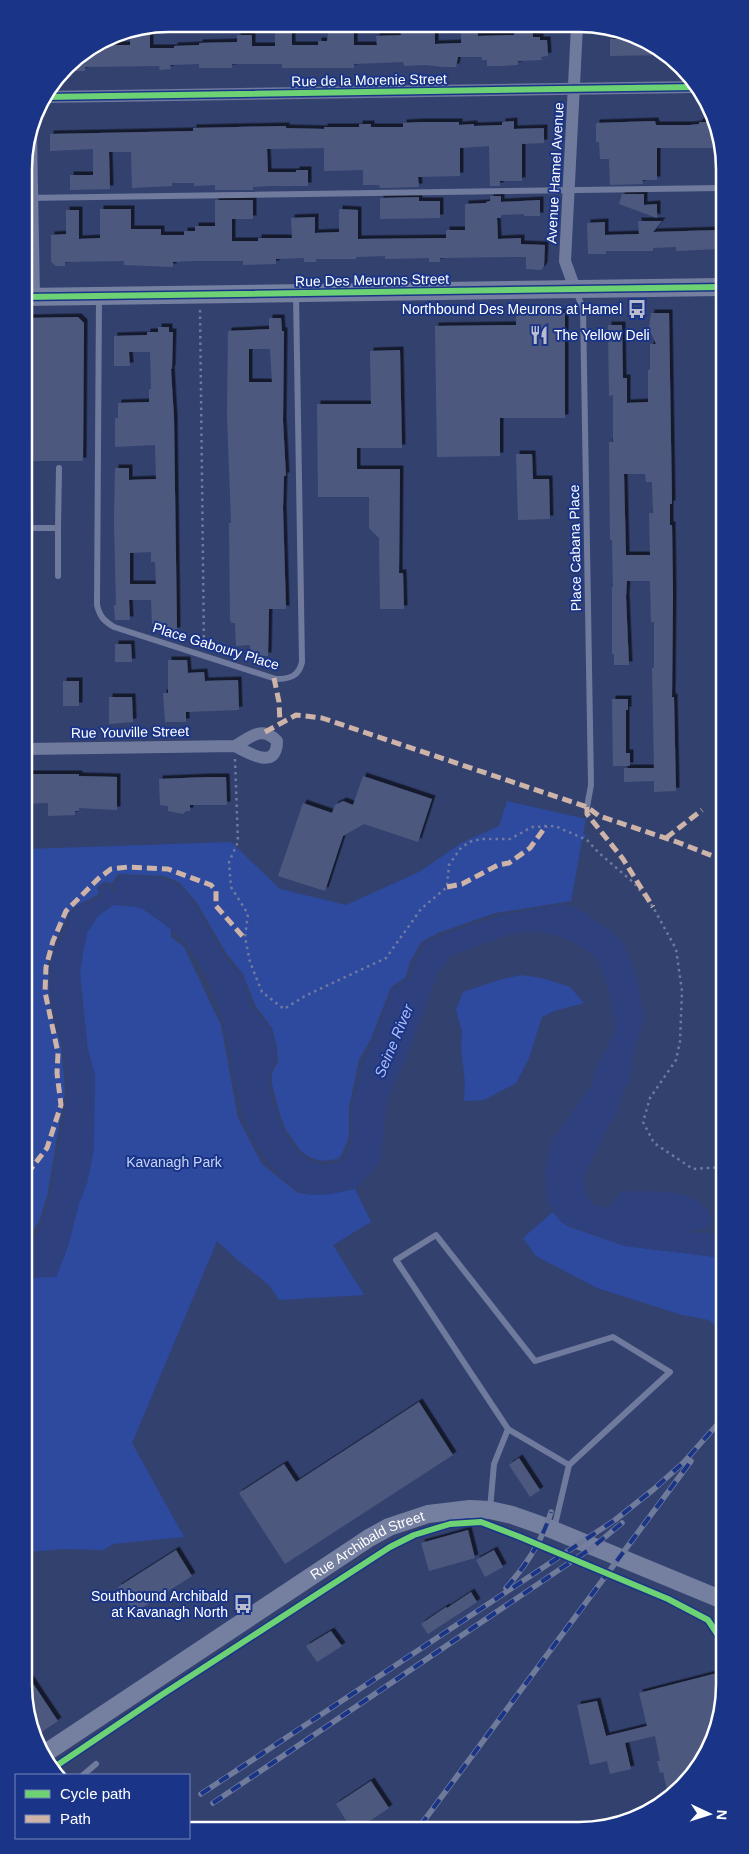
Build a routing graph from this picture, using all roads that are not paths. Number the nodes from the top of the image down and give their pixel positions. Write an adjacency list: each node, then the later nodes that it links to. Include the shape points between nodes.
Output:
1 (577, 32): 3 (street, Avenue Hamel Avenue)
2 (689, 87): 3 (street, Rue de la Morenie Street)
3 (574, 89): 4 (street, Rue de la Morenie Street); 6 (street, Avenue Hamel Avenue)
4 (53, 98)
5 (716, 188): 6 (lane)
6 (569, 190): 7 (lane); 9 (street, Avenue Hamel Avenue, via 565,262)
7 (33, 198)
8 (716, 287): 9 (main road, Rue Des Meurons Street)
9 (575, 289): 10 (main road, Rue Des Meurons Street); 19 (lane, Place Cabana Place, via 583,308 591,785)
10 (296, 294): 11 (main road, Rue Des Meurons Street); 11 (lane, Place Gaboury Place, via 302,662 295,676 286,679 276,679 114,626 99,615)
11 (99, 296): 12 (main road, Rue Des Meurons Street)
12 (33, 297)
13 (59, 468): 15 (lane)
14 (33, 528): 15 (lane)
15 (58, 528): 16 (lane)
16 (58, 576)
17 (235, 746): 18 (street, Rue Youville Street)
18 (33, 749)
19 (587, 807)
20 (508, 1429): 21 (lane); 21 (lane, via 396,1260 436,1235 536,1361 613,1337 670,1372); 22 (lane, via 494,1464)
21 (569, 1465): 23 (lane)
22 (490, 1510): 23 (main road, Rue Archibald Street); 25 (main road, Rue Archibald Street, via 428,1514 396,1524 369,1538)
23 (554, 1530): 24 (main road, Rue Archibald Street)
24 (716, 1601)
25 (50, 1750)
26 (96, 1764): 27 (lane)
27 (84, 1774)

